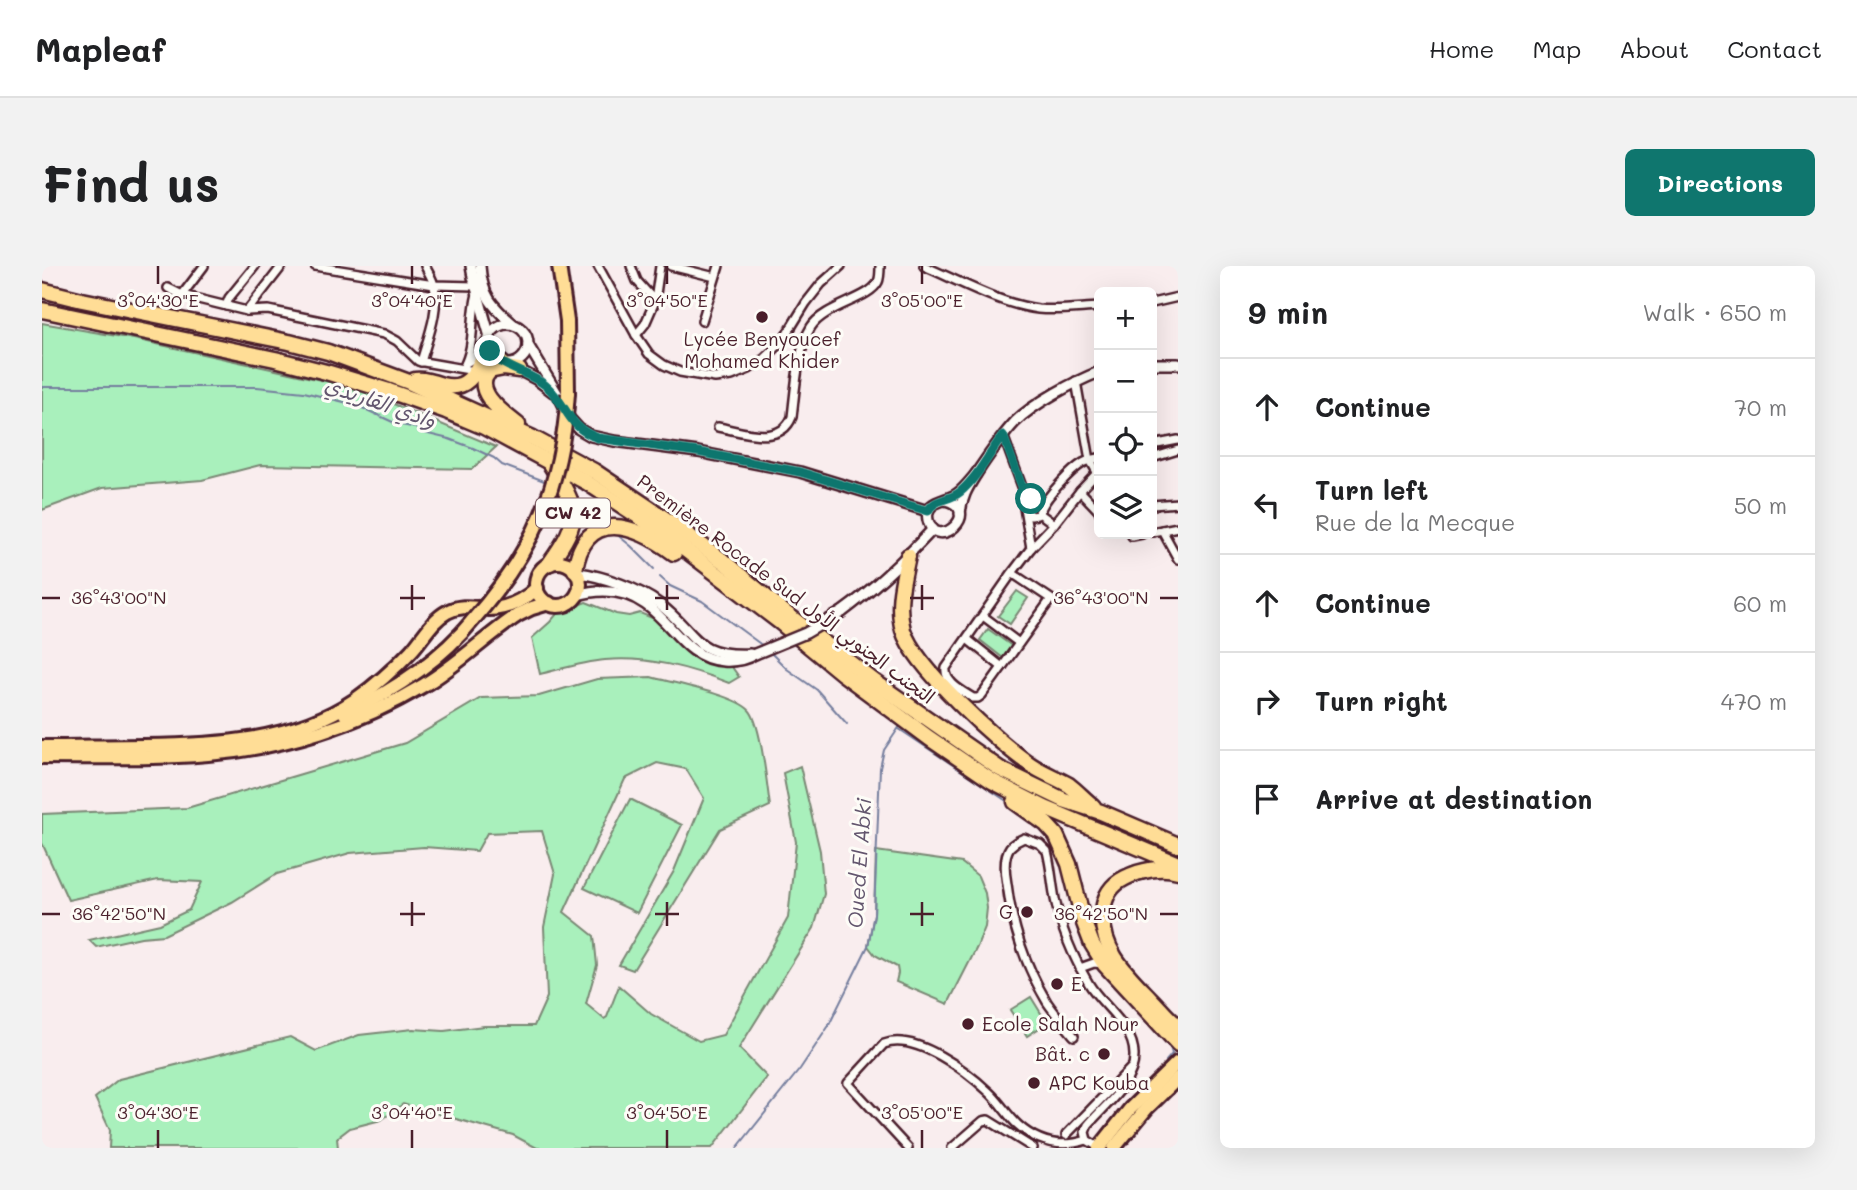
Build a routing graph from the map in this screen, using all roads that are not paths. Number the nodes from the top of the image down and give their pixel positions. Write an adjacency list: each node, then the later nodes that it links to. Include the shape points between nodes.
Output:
1 (204, 266): 22 (street)
2 (254, 266): 26 (street)
3 (282, 266): 29 (street)
4 (315, 266): 18 (street)
5 (425, 266): 18 (street)
6 (471, 266): 21 (street)
7 (480, 266): 31 (street, via 490,302)
8 (559, 266): 43 (main road, via 567,321)
9 (598, 266): 32 (street)
10 (631, 266): 24 (street, via 637,281)
11 (660, 266): 24 (street)
12 (671, 266): 17 (street)
13 (719, 266): 17 (street)
14 (841, 266): 32 (street, via 806,303 782,342 764,359 732,376 715,379 680,372 649,354)
15 (880, 266): 44 (street, via 875,286 826,312 809,329 789,424 766,435)
16 (924, 266): 27 (street, via 1037,309)
17 (715, 277): 30 (street)
18 (434, 285): 21 (street); 35 (street, via 434,315)
19 (168, 288): 22 (street)
20 (42, 289): 42 (highway, Première Rocade Sud التجنب الجنوبي الأول, via 289,342)
21 (477, 290): 33 (street); 39 (street)
22 (182, 295): 26 (street)
23 (1178, 297): 25 (street)
24 (655, 301): 32 (street)
25 (1157, 302)
26 (226, 306): 29 (street)
27 (1094, 307)
28 (42, 310): 53 (highway, Première Rocade Sud التجنب الجنوبي الأول, via 275,359 359,382 472,422)
29 (247, 311): 35 (street, via 268,310 384,334)
30 (702, 321)
31 (513, 325): 33 (street, via 497,328); 34 (street, via 524,332)
32 (636, 335)
33 (489, 342): 38 (street, via 491,355); 39 (highway)
34 (528, 345): 38 (street, via 524,357); 43 (street)
35 (421, 362): 39 (street)
36 (1157, 364): 37 (street)
37 (1178, 364)
38 (509, 366): 39 (highway); 43 (street)
39 (473, 369): 42 (highway, via 468,381 456,387); 46 (highway, via 497,408)
40 (1094, 374): 41 (street)
41 (1076, 381): 45 (street, via 1018,419); 52 (street)
42 (409, 382): 46 (highway, Première Rocade Sud التجنب الجنوبي الأول)
43 (564, 396): 66 (street, via 574,424 598,438 800,472); 90 (main road, bridge, via 566,424 553,486 528,544 494,596 450,645 411,677)
44 (718, 427)
45 (1003, 435): 55 (street); 58 (street)
46 (533, 438): 93 (highway, Première Rocade Sud التجنب الجنوبي الأول, via 594,471 670,522 875,682 1000,769)
47 (1178, 440): 48 (street)
48 (1157, 444)
49 (1178, 450): 50 (street)
50 (1157, 456)
51 (1094, 459): 52 (street)
52 (1090, 460): 54 (street); 59 (street)
53 (549, 463): 77 (highway, CW 42, via 570,499 573,518 568,537); 83 (highway, Première Rocade Sud التجنب الجنوبي الأول, via 643,519)
54 (1094, 466)
55 (976, 474): 60 (street, via 960,492); 68 (street, via 963,496)
56 (1094, 475): 57 (street)
57 (1080, 491): 64 (street); 69 (street)
58 (1024, 492): 61 (street); 65 (street)
59 (1047, 497): 61 (street); 67 (street)
60 (945, 500): 66 (street); 68 (street)
61 (1035, 500): 65 (street, via 1028,500); 67 (street)
62 (1178, 503): 63 (street)
63 (1157, 505)
64 (1094, 506)
65 (1025, 508): 67 (street, via 1031,516); 74 (street)
66 (928, 511): 71 (street)
67 (1040, 511): 69 (street)
68 (960, 514): 71 (street, via 954,528 944,532)
69 (1055, 524): 74 (street)
70 (1178, 527): 72 (street)
71 (933, 528): 75 (street)
72 (1162, 530): 73 (street); 76 (street)
73 (1157, 531)
74 (1031, 548): 79 (street)
75 (908, 556): 87 (street, bridge, via 842,612); 93 (highway, via 901,617 919,659 1002,743 1070,786)
76 (1178, 559)
77 (550, 564): 78 (main road, via 564,562); 80 (main road, via 540,572)
78 (577, 571): 81 (main road); 83 (highway, via 579,550 586,539 602,529 621,527 655,539 728,592); 87 (street, via 651,598 712,650 727,655)
79 (1012, 573): 84 (street); 86 (street, via 1051,599)
80 (537, 588): 82 (main road); 90 (main road, via 502,607 462,607 446,612 381,680)
81 (577, 595): 82 (main road, via 567,604); 87 (street, via 605,590 639,600 690,648 708,658 736,661)
82 (549, 603): 90 (main road, via 518,615 426,684 386,706 349,722)
83 (758, 605): 89 (highway, Première Rocade Sud التجنب الجنوبي الأول)
84 (983, 616): 85 (street); 86 (street)
85 (967, 639): 88 (street); 88 (street, via 946,668 947,678 975,699)
86 (1019, 643): 88 (street)
87 (755, 654)
88 (1002, 667)
89 (877, 699): 96 (highway, Première Rocade Sud التجنب الجنوبي الأول, via 1016,794); 98 (highway, via 934,749 1027,809 1056,835 1069,863)
90 (318, 726): 91 (main road, via 186,746); 92 (main road, via 274,744 207,755)
91 (42, 747)
92 (42, 760)
93 (1101, 813): 94 (highway); 95 (highway, Première Rocade Sud التجنب الجنوبي الأول)
94 (1178, 836)
95 (1178, 845)
96 (1178, 864)
97 (1178, 871): 100 (highway, via 1153,869 1110,888 1102,924 1120,967)
98 (1098, 964): 99 (street); 102 (highway)
99 (1080, 968): 101 (street, via 1061,923 1047,851 1024,838 1010,848 1005,862 1015,931 1049,1004); 104 (street, via 1130,1038)
100 (1177, 1026)
101 (1074, 1036)
102 (1178, 1043)
103 (1178, 1062): 111 (main road, via 1130,1109)
104 (1134, 1065): 106 (street); 107 (street, via 1088,1125)
105 (1178, 1078): 112 (main road)
106 (1066, 1135)
107 (1087, 1140): 108 (street, via 1059,1146 1040,1140 950,1063 917,1045 890,1042 848,1083); 111 (street)
108 (908, 1148)
109 (952, 1148): 110 (street, via 988,1120)
110 (1034, 1148)
111 (1100, 1148)
112 (1114, 1148)

